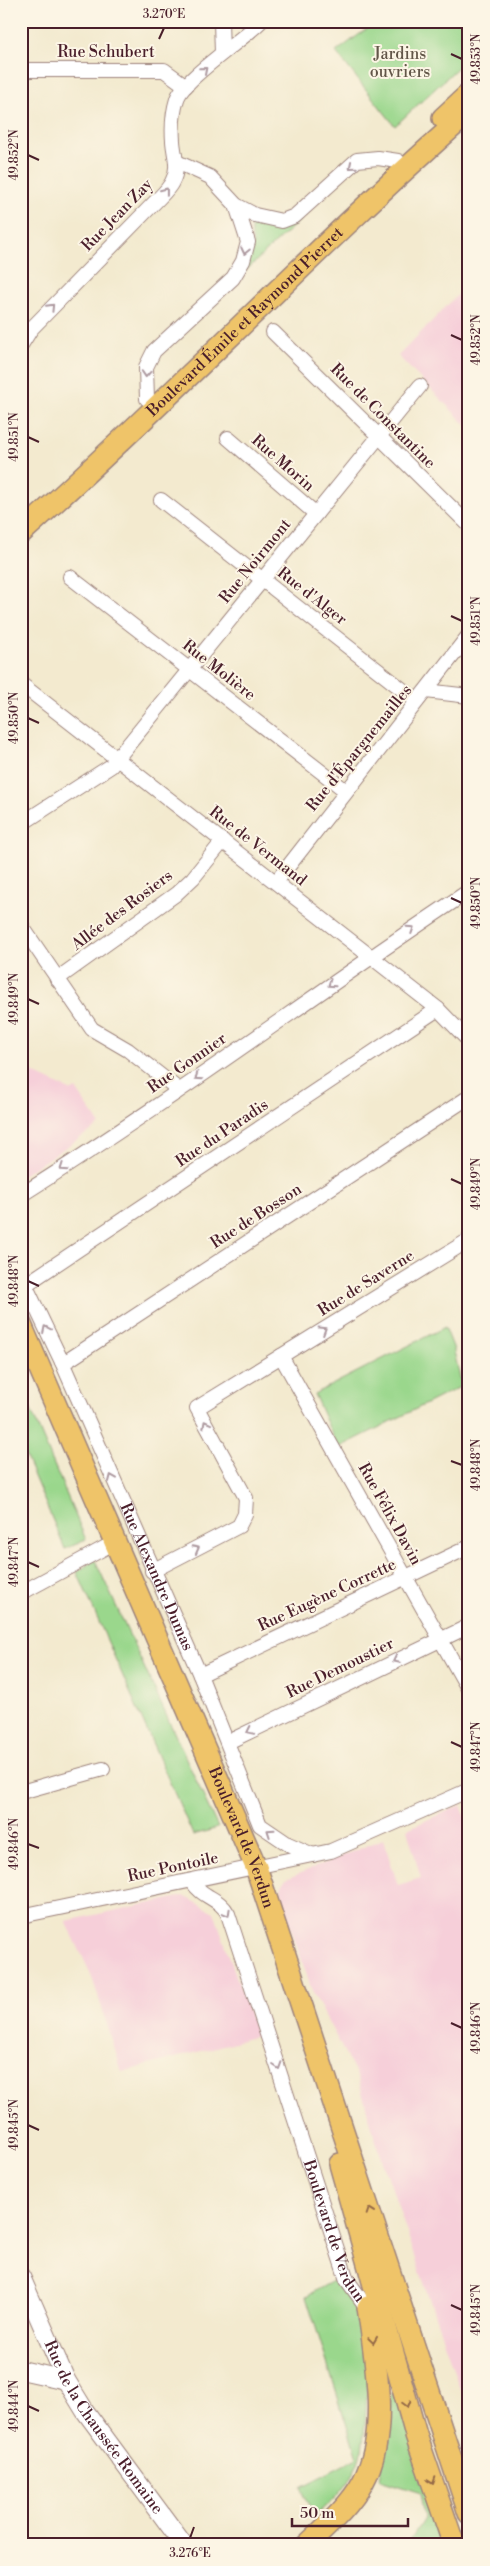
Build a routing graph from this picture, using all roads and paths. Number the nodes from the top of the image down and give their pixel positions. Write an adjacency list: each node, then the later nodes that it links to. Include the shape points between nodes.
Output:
1 (221, 21): 3 (street)
2 (261, 21): 3 (street)
3 (222, 53): 5 (street, one-way to 3)
4 (21, 70): 5 (street, Rue Schubert, via 164,70)
5 (186, 86): 9 (street, via 178,98 174,115 173,142)
6 (469, 94): 8 (main road, Boulevard Émile et Raymond Pierret)
7 (469, 112): 21 (main road, Boulevard Émile et Raymond Pierret)
8 (398, 161): 10 (street, one-way to 10, via 378,158 357,160 295,216 282,221 255,214); 14 (main road, Boulevard Émile et Raymond Pierret)
9 (178, 162): 10 (street, via 210,177); 12 (street, Rue Jean Zay, one-way to 9, via 30,329 160,197 172,182)
10 (236, 204): 14 (street, one-way to 14, via 248,242 243,261 233,278 154,352 146,367)
11 (273, 332): 15 (street, Rue de Constantine)
12 (21, 345)
13 (420, 386): 15 (street, Rue Noirmont)
14 (147, 399): 19 (main road, Boulevard Émile et Raymond Pierret)
15 (378, 437): 18 (street, Rue Noirmont); 20 (street, Rue de Constantine)
16 (228, 438): 18 (street, Rue Morin)
17 (161, 500): 23 (street, Rue d'Alger)
18 (316, 514): 23 (street, Rue Noirmont)
19 (21, 515)
20 (469, 525)
21 (21, 533)
22 (70, 577): 25 (street, Rue Molière)
23 (262, 580): 25 (street, Rue Noirmont); 27 (street, Rue d'Alger)
24 (469, 635): 27 (street, Rue d'Épargnemailles)
25 (190, 669): 29 (street, Rue Noirmont); 30 (street, Rue Molière)
26 (21, 684): 29 (street, Rue de Vermand)
27 (422, 696): 28 (street); 30 (street, Rue d'Épargnemailles)
28 (469, 696)
29 (117, 759): 31 (street, Rue Noirmont, via 112,766); 32 (street, Rue de Vermand)
30 (346, 791): 33 (street, Rue d'Épargnemailles)
31 (21, 824)
32 (223, 841): 33 (street, Rue de Vermand); 37 (street, Allée des Rosiers, via 176,894)
33 (276, 882): 36 (street, Rue de Vermand)
34 (469, 891): 36 (street, Rue Gonnier, one-way to 34)
35 (21, 925): 37 (street)
36 (370, 956): 38 (street, Rue de Vermand); 40 (street, Rue Gonnier, one-way to 40)
37 (58, 979): 40 (street, via 92,1029 128,1050)
38 (438, 1009): 39 (street, Rue de Vermand); 44 (street, Rue du Paradis)
39 (469, 1041)
40 (179, 1090): 42 (street, Rue Gonnier, one-way to 42)
41 (469, 1097): 48 (street, Rue de Bosson)
42 (21, 1195)
43 (469, 1240): 46 (street, Rue de Saverne, one-way to 43)
44 (23, 1280): 48 (street, Rue Alexandre Dumas, one-way to 44)
45 (21, 1325): 49 (main road, Rue Alexandre Dumas)
46 (281, 1356): 51 (street, Rue de Saverne, one-way to 46, via 239,1526 245,1514 246,1498 197,1408); 52 (street, Rue Félix Davin)
47 (21, 1361): 49 (main road)
48 (62, 1362): 51 (street, Rue Alexandre Dumas, one-way to 48)
49 (111, 1544): 53 (street); 63 (main road, Boulevard de Verdun)
50 (469, 1547): 52 (street, Rue Eugène Corrette)
51 (152, 1571): 56 (street, Rue Alexandre Dumas)
52 (405, 1577): 55 (street, Rue Félix Davin); 56 (street, Rue Eugène Corrette)
53 (22, 1596)
54 (469, 1626): 55 (street, Rue Demoustier)
55 (440, 1639): 57 (street, Rue Félix Davin); 58 (street, Rue Demoustier, one-way to 58)
56 (200, 1675): 58 (street, Rue Alexandre Dumas)
57 (469, 1690)
58 (228, 1742): 62 (street, Rue Alexandre Dumas, one-way to 58, via 288,1844 260,1825)
59 (103, 1769): 61 (street)
60 (469, 1790): 62 (street, Rue Pontoile, via 331,1851)
61 (21, 1792)
62 (313, 1855): 63 (street, Rue Pontoile)
63 (251, 1868): 64 (street, Rue Pontoile); 66 (main road, via 333,2138); 67 (main road, Boulevard de Verdun, one-way to 63)
64 (192, 1880): 65 (street, Rue Pontoile); 69 (street, Boulevard de Verdun, one-way to 69, via 199,1891 224,1906 228,1914 347,2280)
65 (21, 1916)
66 (355, 2223): 69 (main road); 76 (main road, one-way to 76, via 416,2435)
67 (386, 2257): 72 (main road, via 423,2328); 73 (main road)
68 (21, 2277): 71 (street, Rue de la Chaussée Romaine)
69 (368, 2309): 75 (main road, one-way to 75, via 378,2382 376,2440 359,2488)
70 (21, 2370): 71 (street)
71 (66, 2380): 74 (street, Rue de la Chaussée Romaine, via 85,2411)
72 (469, 2472)
73 (469, 2513)
74 (184, 2545)
75 (307, 2545)
76 (454, 2545)

